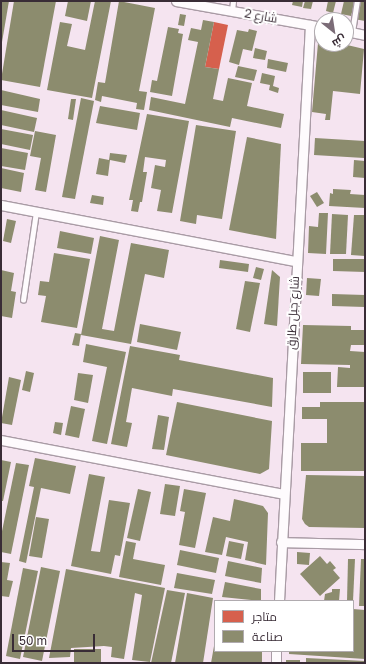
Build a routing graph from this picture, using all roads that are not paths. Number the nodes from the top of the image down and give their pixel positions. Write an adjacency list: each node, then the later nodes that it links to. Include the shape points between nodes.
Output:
1 (176, 1): 4 (street, شارع 2)
2 (233, 1): 5 (lane)
3 (357, 1): 6 (lane)
4 (211, 4): 5 (street, شارع 2)
5 (232, 11): 7 (street, شارع 2)
6 (354, 13)
7 (310, 25): 8 (street, شارع 2); 13 (street, شارع جبل طارق)
8 (314, 26)
9 (354, 33): 10 (street)
10 (365, 35)
11 (1, 205): 12 (street)
12 (36, 212): 13 (street); 14 (lane)
13 (296, 261): 16 (street, شارع جبل طارق)
14 (23, 300)
15 (1, 440): 16 (street)
16 (283, 494): 17 (street, شارع جبل طارق)
17 (281, 542): 18 (street); 19 (street, شارع جبل طارق)
18 (365, 544)
19 (279, 600)
20 (276, 652): 21 (street)
21 (276, 663)

